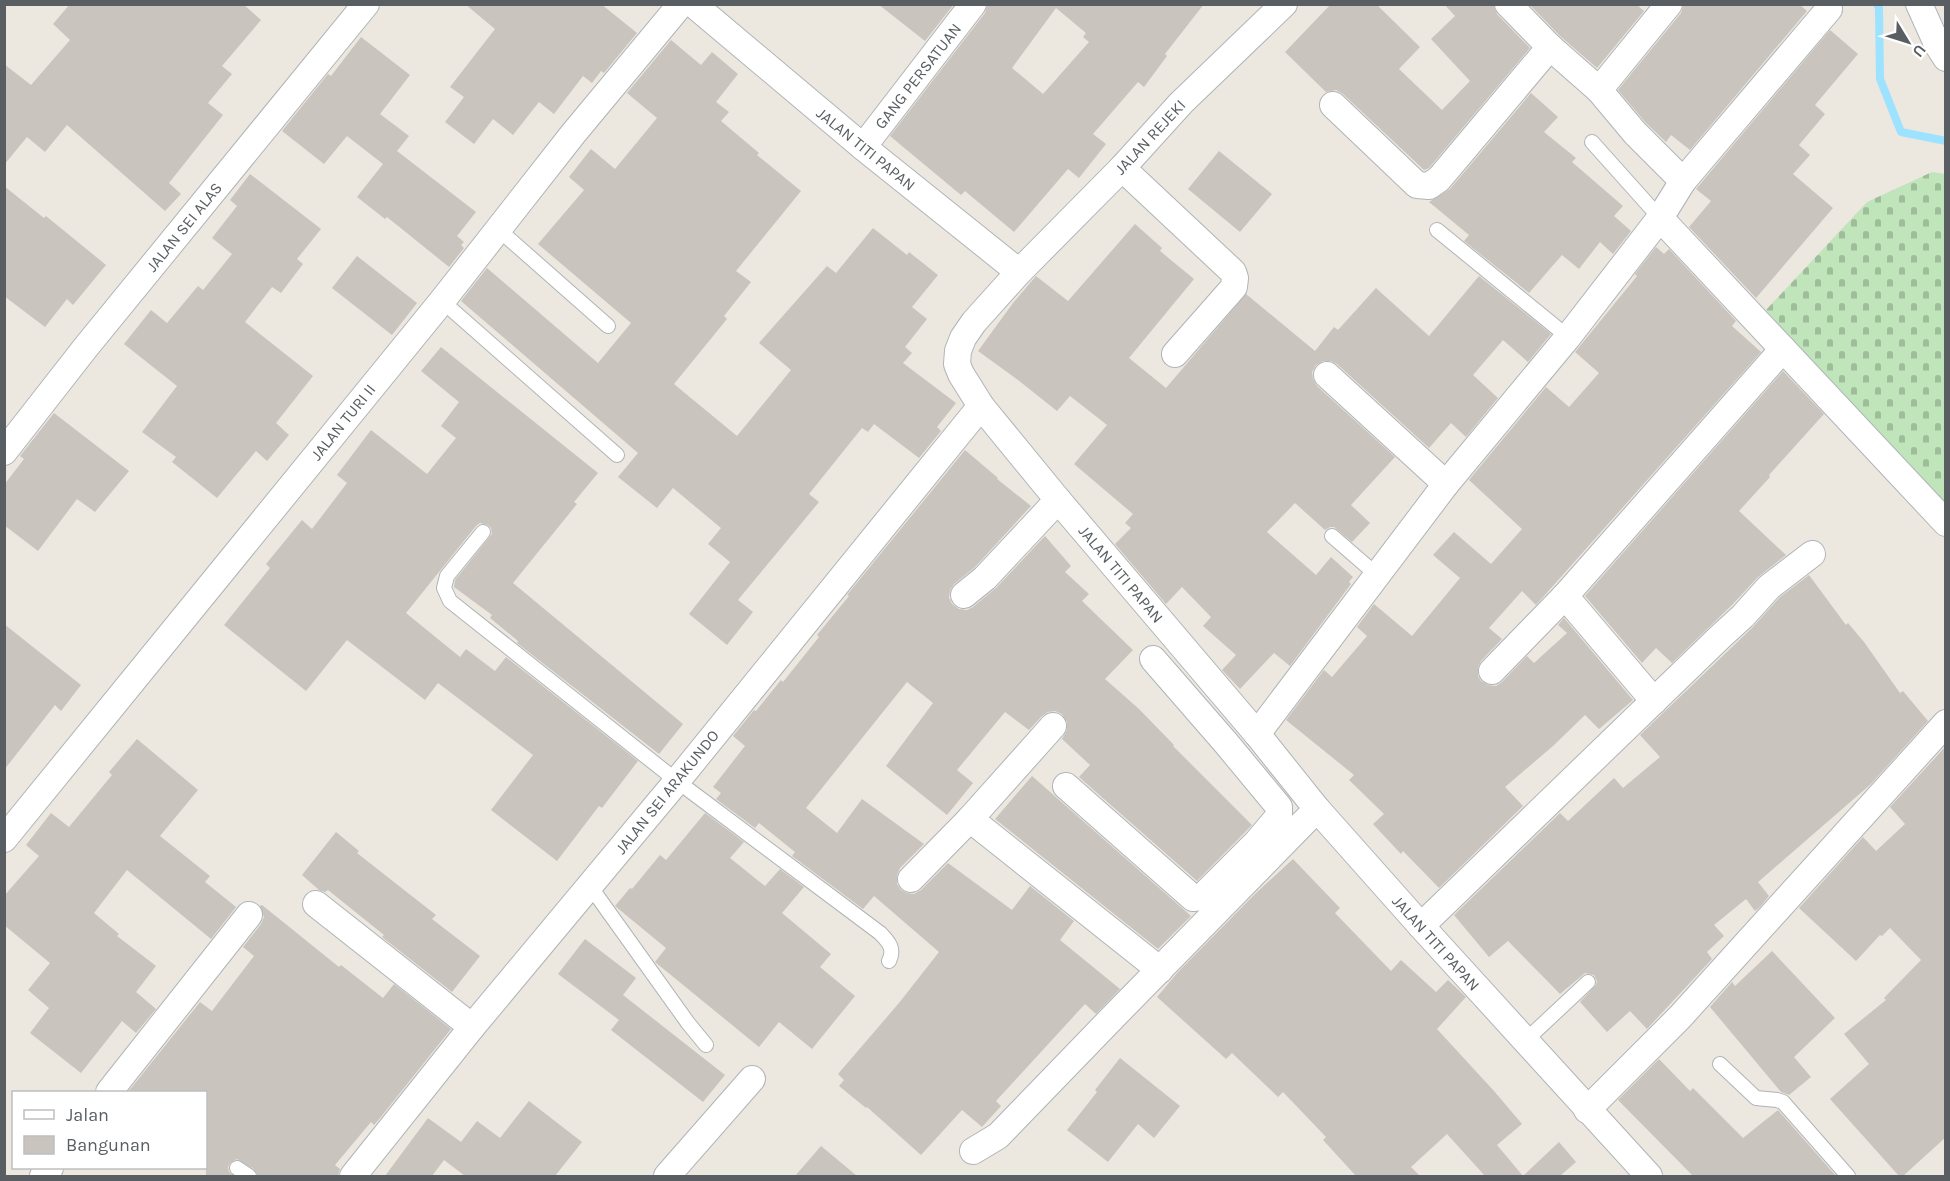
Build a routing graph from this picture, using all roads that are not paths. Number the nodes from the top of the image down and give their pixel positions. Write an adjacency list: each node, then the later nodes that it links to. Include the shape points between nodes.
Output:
1 (366, 4): 29 (street, JALAN SEI ALAS)
2 (681, 4): 19 (street, JALAN TURI II)
3 (693, 4): 15 (street, JALAN TITI PAPAN)
4 (973, 4): 15 (street, GANG PERSATUAN)
5 (1284, 4): 16 (street, JALAN REJEKI, via 1181,103)
6 (1508, 4): 10 (street)
7 (1669, 4): 12 (street)
8 (1919, 4): 11 (street)
9 (1829, 9): 17 (street)
10 (1550, 47): 12 (street); 13 (street, via 1429,186 1417,185)
11 (1946, 58)
12 (1599, 90): 17 (street)
13 (1333, 105)
14 (1592, 142): 18 (lane)
15 (863, 147): 21 (street, JALAN TITI PAPAN)
16 (1122, 168): 21 (street, JALAN REJEKI); 26 (street, via 1235,278 1234,287)
17 (1683, 181): 18 (street)
18 (1660, 218): 24 (street); 25 (street)
19 (498, 229): 22 (street, JALAN TURI II); 23 (lane)
20 (1437, 230): 24 (lane)
21 (1019, 272): 28 (street, JALAN TITI PAPAN, via 974,322 958,351 960,374)
22 (442, 301): 30 (lane); 51 (street, JALAN TURI II)
23 (608, 326)
24 (1568, 337): 31 (street)
25 (1783, 350): 33 (street); 39 (street)
26 (1175, 354)
27 (1328, 375): 31 (street)
28 (981, 406): 32 (street, JALAN TITI PAPAN); 47 (street, JALAN SEI ARAKUNDO)
29 (4, 452)
30 (617, 454)
31 (1446, 484): 37 (street)
32 (1058, 500): 38 (street); 45 (street, JALAN TITI PAPAN)
33 (1946, 523)
34 (483, 532): 47 (lane, via 447,576 444,588 450,601)
35 (1332, 536): 37 (lane)
36 (1812, 554): 42 (street, via 1769,587)
37 (1377, 574): 45 (street)
38 (964, 595)
39 (1565, 596): 41 (street); 42 (street)
40 (1152, 659): 46 (street)
41 (1492, 671)
42 (1654, 701): 56 (street)
43 (1946, 723): 66 (street, via 1680,1017)
44 (1053, 726): 50 (street)
45 (1252, 728): 46 (street); 49 (street, JALAN TITI PAPAN)
46 (1226, 743): 48 (street, via 1280,811 1257,842 1200,898 1191,897)
47 (677, 781): 53 (street, JALAN SEI ARAKUNDO); 57 (lane, via 880,933 891,945)
48 (1066, 786)
49 (1317, 809): 56 (street, JALAN TITI PAPAN); 58 (street)
50 (970, 819): 52 (street); 58 (street)
51 (4, 839)
52 (911, 879)
53 (590, 886): 60 (street, JALAN SEI ARAKUNDO); 62 (lane)
54 (316, 904): 60 (street)
55 (249, 915): 65 (street)
56 (1421, 926): 61 (street, JALAN TITI PAPAN)
57 (889, 961)
58 (1160, 970): 67 (street, via 998,1136)
59 (1588, 982): 61 (lane)
60 (472, 1027): 68 (street, JALAN SEI ARAKUNDO)
61 (1525, 1041): 66 (street, JALAN TITI PAPAN)
62 (706, 1045)
63 (1720, 1064): 71 (lane, via 1756,1098 1783,1102)
64 (753, 1079): 69 (street)
65 (110, 1091)
66 (1587, 1110): 70 (street, JALAN TITI PAPAN)
67 (973, 1151)
68 (353, 1176)
69 (667, 1176)
70 (1649, 1176)
71 (1848, 1176)

